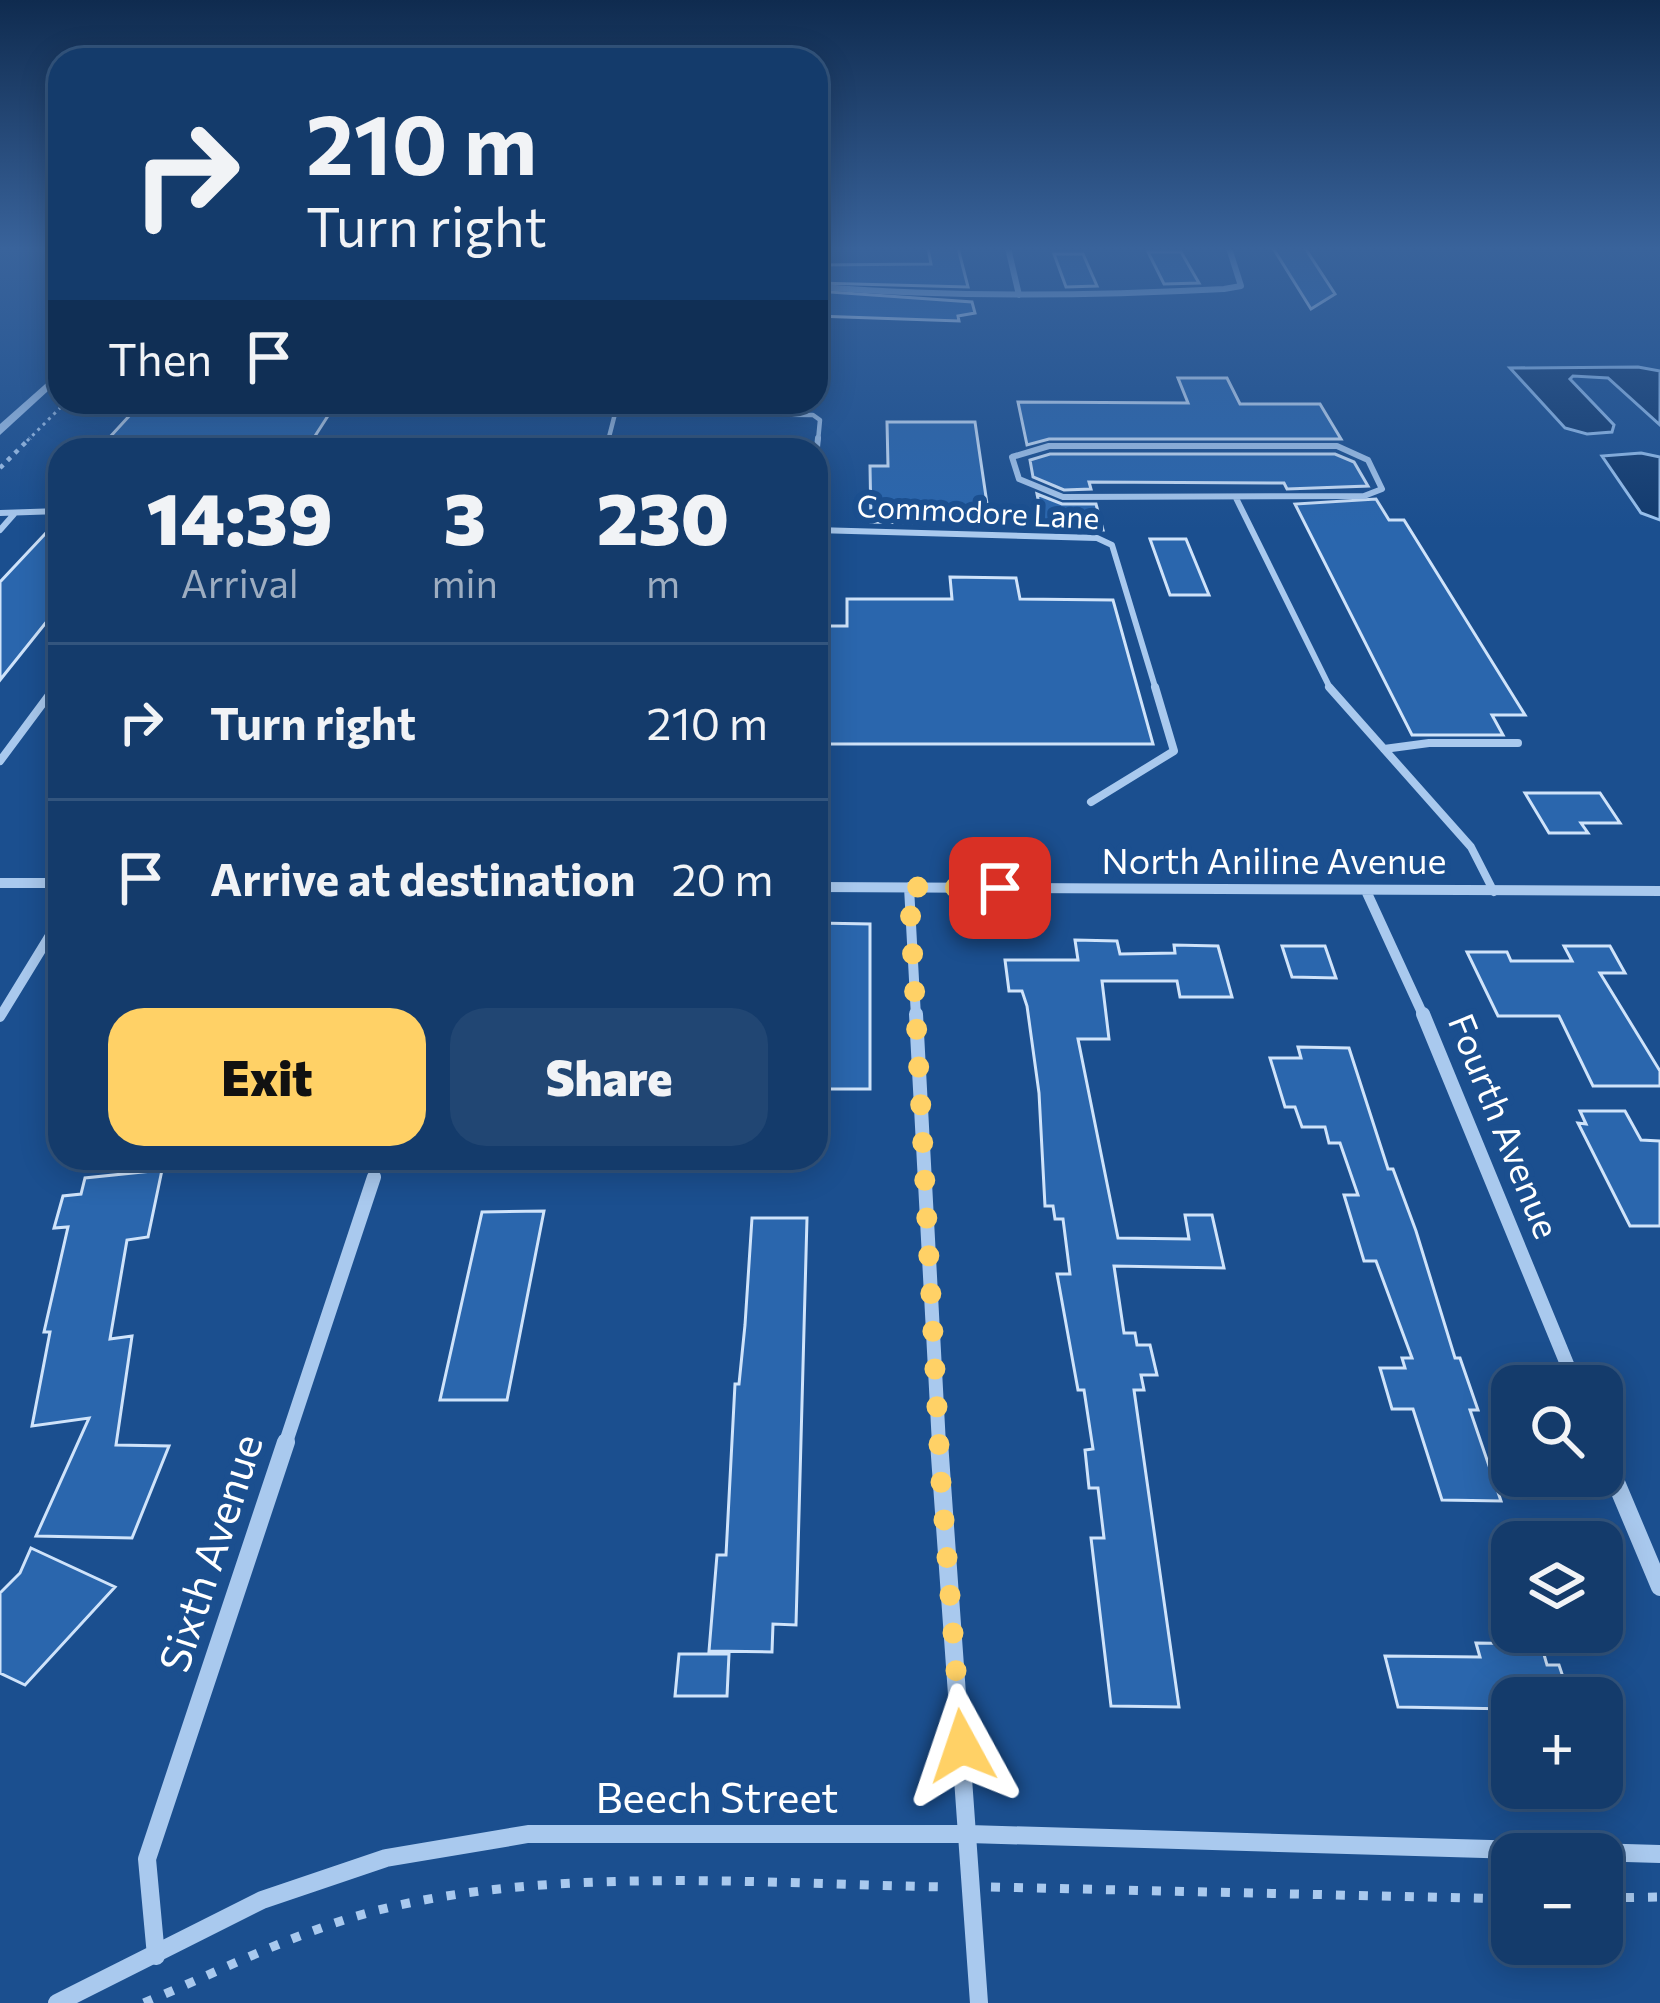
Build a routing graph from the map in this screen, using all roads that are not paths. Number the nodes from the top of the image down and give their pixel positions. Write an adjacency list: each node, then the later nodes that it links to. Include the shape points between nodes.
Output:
1 (48, 385): 3 (street)
2 (714, 414): 4 (lane, via 813,415)
3 (0, 431)
4 (818, 438)
5 (1236, 498): 5 (lane, via 1382,489 1368,460 1337,446 1048,446 1012,457 1018,479 1063,496); 15 (lane, via 1330,689)
6 (48, 511): 7 (lane)
7 (15, 512): 8 (lane); 9 (lane)
8 (0, 513)
9 (0, 530)
10 (828, 530): 17 (lane, Commodore Lane, via 1096,538 1112,545 1174,751)
11 (48, 696): 13 (lane)
12 (0, 739): 13 (lane)
13 (16, 739): 16 (lane)
14 (1518, 743): 15 (lane)
15 (1384, 749): 24 (lane, via 1471,847)
16 (0, 761)
17 (1091, 802)
18 (0, 883): 19 (street)
19 (48, 883)
20 (828, 887): 21 (street, North Aniline Avenue)
21 (909, 887): 23 (street, North Aniline Avenue); 31 (street)
22 (1660, 891): 24 (street, North Aniline Avenue)
23 (1367, 892): 24 (street, North Aniline Avenue); 28 (street, Fourth Avenue)
24 (1494, 892)
25 (48, 939): 26 (street)
26 (0, 1017)
27 (374, 1177): 33 (street, Sixth Avenue, via 147,1859)
28 (1567, 1365)
29 (1622, 1497): 30 (street)
30 (1660, 1587)
31 (969, 1834): 32 (street, Beech Street); 33 (street, Beech Street, via 528,1834 386,1858 262,1900); 35 (street)
32 (1660, 1854)
33 (156, 1956): 34 (street, Beech Street)
34 (56, 2003)
35 (979, 2003)

